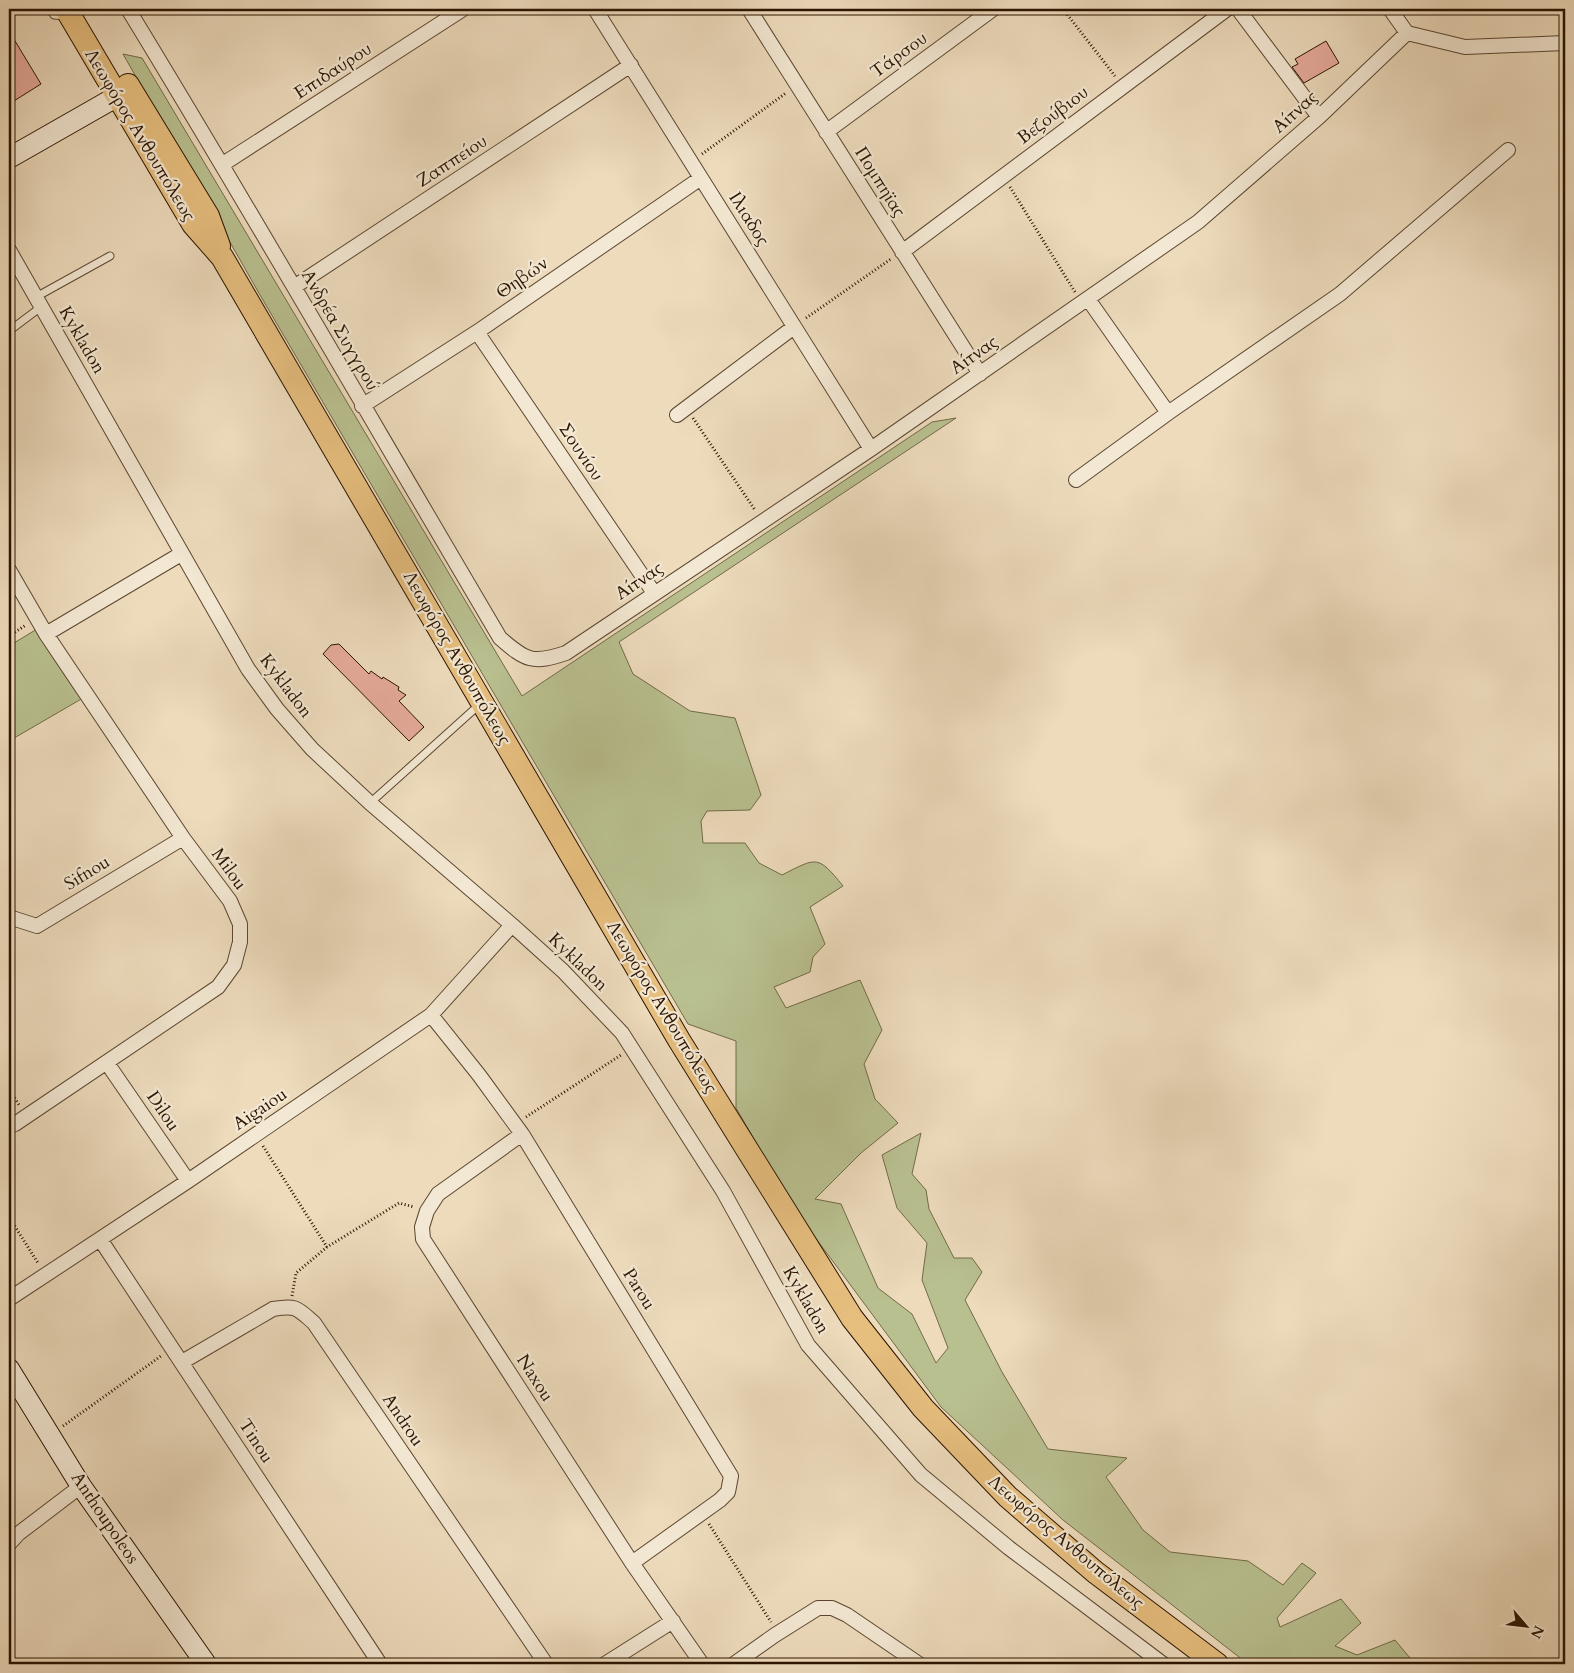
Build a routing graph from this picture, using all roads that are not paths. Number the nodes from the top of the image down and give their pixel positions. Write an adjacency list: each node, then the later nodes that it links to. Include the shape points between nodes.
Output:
1 (128, 9): 18 (street, Ανδρέα Συγγρού)
2 (463, 9): 18 (street, Επιδαύρου)
3 (595, 9): 12 (street, Ιλιαδος)
4 (993, 9): 15 (street, Τάρσου)
5 (1227, 9): 21 (street, Βεζούβιου)
6 (1238, 9): 14 (street)
7 (1390, 9): 10 (street)
8 (67, 11): 13 (main road, Λεωφόρος Ανθουπόλεως)
9 (756, 12): 15 (street, Πομπηϊας)
10 (1407, 33): 11 (street, via 1465,47); 14 (street, Αίτνας)
11 (1565, 43)
12 (631, 65): 19 (street, Ιλιαδος); 23 (street, Ζαππείου)
13 (123, 93): 17 (street); 40 (main road, Λεωφόρος Ανθουπόλεως, via 193,224 222,257)
14 (1319, 117): 24 (street, Αίτνας, via 1198,222)
15 (826, 132): 21 (street, Πομπηϊας)
16 (1508, 150): 32 (street, via 1340,294)
17 (9, 158)
18 (223, 164): 23 (street, Ανδρέα Συγγρού)
19 (701, 178): 26 (street, Ιλιαδος); 28 (street, Θηβών)
20 (9, 250): 25 (street, Kykladon)
21 (902, 252): 29 (street, Πομπηϊας)
22 (110, 256): 25 (lane)
23 (294, 287): 30 (street, Ανδρέα Συγγρού)
24 (1085, 301): 29 (street, Αίτνας); 32 (street)
25 (38, 302): 27 (lane); 35 (street, Kykladon)
26 (794, 326): 31 (street); 33 (street, Ιλιαδος)
27 (9, 331)
28 (477, 332): 30 (street, Θηβών); 37 (street, Σουνίου)
29 (980, 374): 33 (street, Αίτνας)
30 (362, 406): 39 (street, Ανδρέα Συγγρού, via 500,638)
31 (682, 412)
32 (1168, 413): 34 (street)
33 (871, 449): 37 (street, Αίτνας)
34 (1076, 480)
35 (181, 554): 38 (street); 41 (street, Kykladon, via 248,669 277,709 312,749)
36 (9, 570): 38 (street, Milou)
37 (654, 593): 39 (street, Αίτνας, via 566,653)
38 (46, 634): 42 (street, Milou)
39 (531, 660)
40 (483, 702): 41 (lane); 66 (main road, Λεωφόρος Ανθουπόλεως, via 680,1040 852,1318 923,1408 1008,1497 1095,1572)
41 (370, 803): 44 (street, Kykladon)
42 (182, 838): 43 (street, Sifnou, via 37,926); 46 (street, Milou, via 230,901 240,924 240,942 234,965 218,987)
43 (9, 917)
44 (512, 925): 45 (street, Aigaiou); 65 (street, Kykladon, via 563,971 622,1033 723,1191 808,1345 921,1475 1009,1548)
45 (431, 1015): 48 (street, Parou); 49 (street, Aigaiou)
46 (107, 1063): 47 (street, Milou); 49 (street, Dilou)
47 (9, 1126)
48 (519, 1129): 56 (street, Naxou, via 438,1194 427,1211 422,1227 423,1239); 56 (street, Parou, via 731,1476 728,1492 720,1500)
49 (188, 1181): 50 (street, Aigaiou)
50 (100, 1239): 51 (street, Aigaiou); 52 (street, Tinou)
51 (9, 1299)
52 (182, 1362): 59 (street, Tinou); 60 (street, Androu, via 274,1309 290,1306 301,1311 314,1323)
53 (9, 1369): 54 (street, Anthoupoleos)
54 (82, 1486): 55 (street); 58 (street, Anthoupoleos)
55 (9, 1544)
56 (632, 1563): 57 (street, Naxou)
57 (673, 1621): 61 (street); 62 (street, Naxou)
58 (206, 1664)
59 (380, 1664)
60 (546, 1664)
61 (605, 1664)
62 (702, 1664)
63 (734, 1664): 64 (street, via 818,1608 832,1608 847,1615)
64 (919, 1664)
65 (1163, 1664)
66 (1216, 1664)

